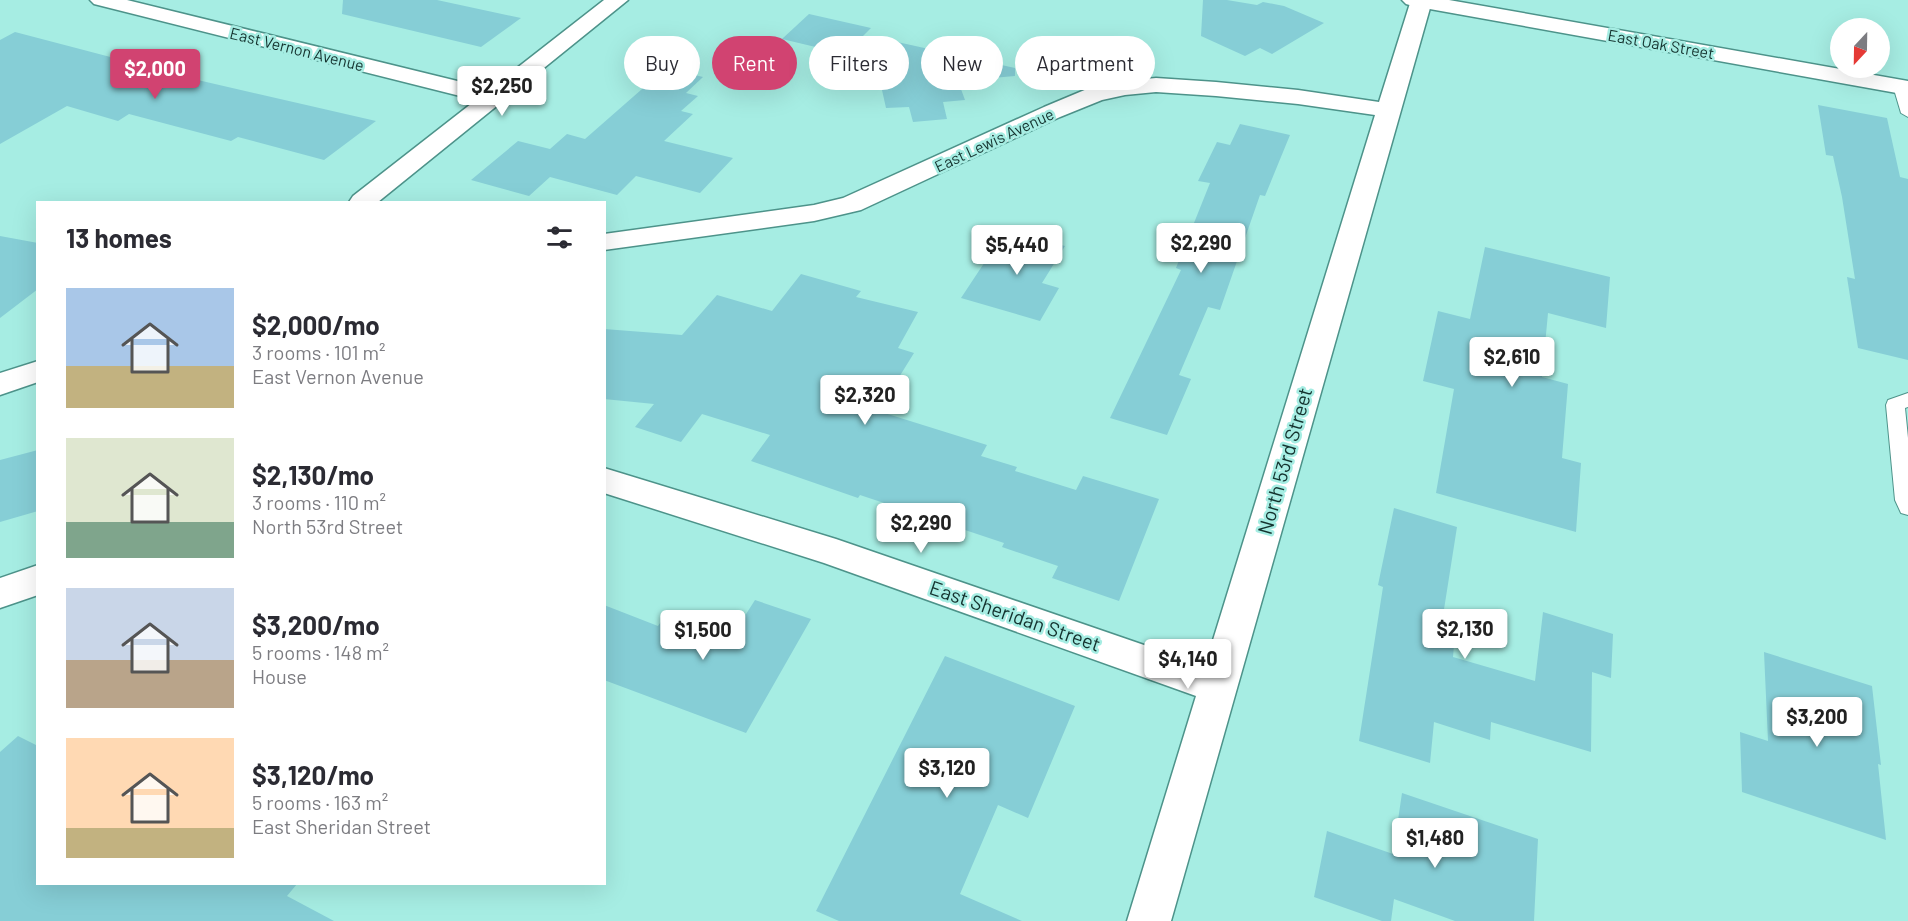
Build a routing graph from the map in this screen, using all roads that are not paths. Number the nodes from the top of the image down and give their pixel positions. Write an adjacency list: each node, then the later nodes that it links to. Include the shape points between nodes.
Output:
1 (102, 0): 5 (street, East Vernon Avenue)
2 (616, 0): 5 (street)
3 (1417, 1): 4 (street, East Oak Street); 6 (street, North 53rd Street)
4 (1904, 87): 7 (lane)
5 (493, 98): 8 (street)
6 (1388, 110): 9 (street, East Lewis Avenue, via 1216,89 1125,87 1095,94 1052,112 852,204 814,213); 17 (street, North 53rd Street)
7 (1908, 113)
8 (363, 201)
9 (606, 242)
10 (36, 372): 11 (street)
11 (0, 384)
12 (1908, 400): 14 (lane, via 1895,405)
13 (606, 481): 17 (street, East Sheridan Street, via 922,583)
14 (1908, 507)
15 (36, 581): 16 (street)
16 (0, 593)
17 (1218, 687): 18 (street, North 53rd Street)
18 (1149, 921)

